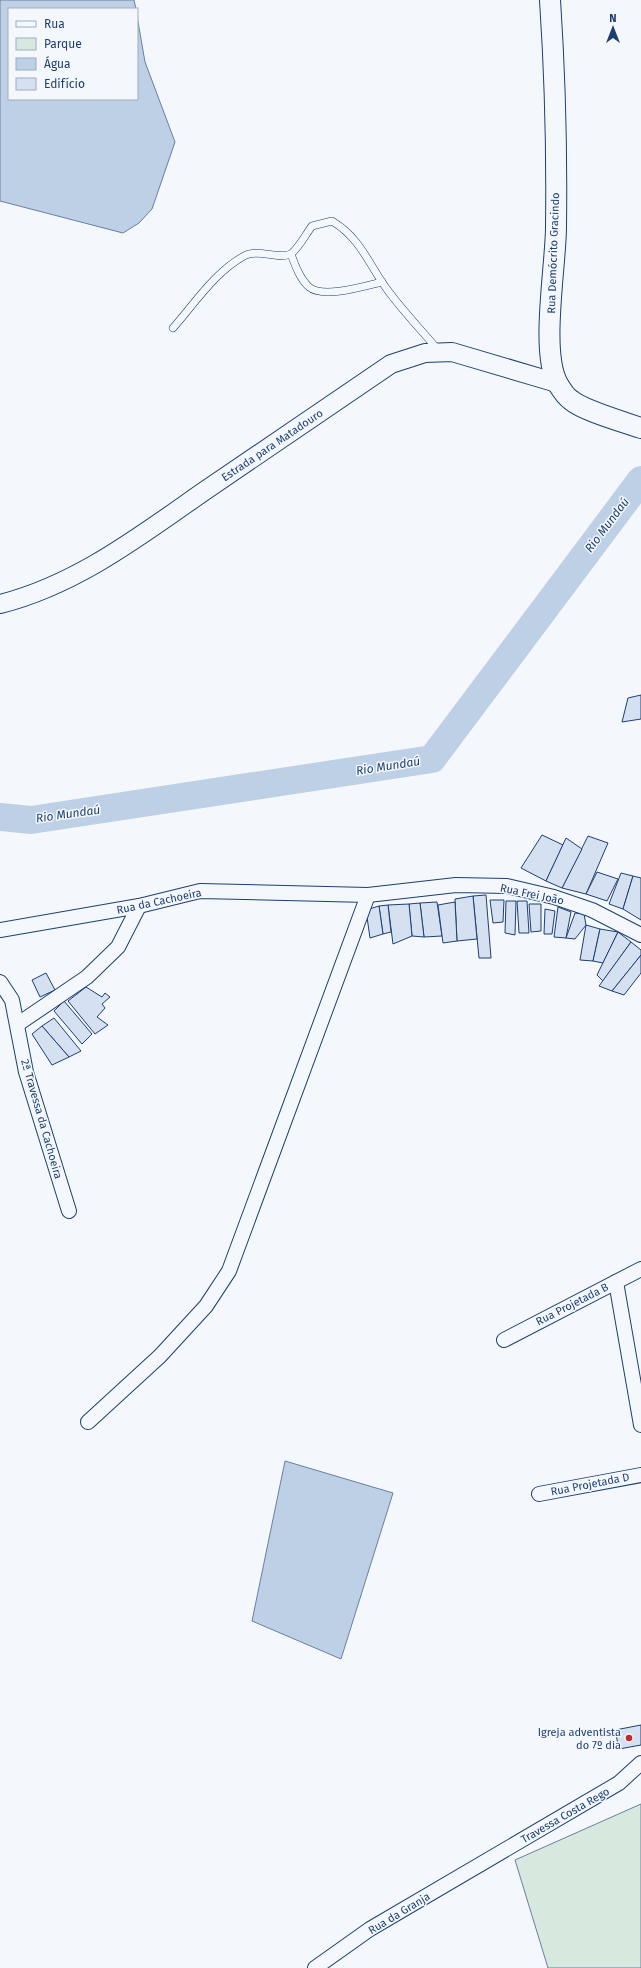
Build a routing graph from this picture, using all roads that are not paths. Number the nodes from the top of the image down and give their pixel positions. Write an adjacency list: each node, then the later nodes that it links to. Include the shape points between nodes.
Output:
1 (550, 0): 6 (main road, Rua Demócrito Gracindo, via 556,228 549,333 552,366)
2 (291, 254): 3 (lane, via 302,279 316,291 331,292); 3 (lane, via 312,226 332,221 346,230 359,244); 4 (lane, via 246,255 223,271)
3 (382, 282): 5 (lane)
4 (173, 328)
5 (440, 352): 6 (street, Estrada para Matadouro, via 452,352); 8 (street, Estrada para Matadouro, via 425,353 391,364 133,541 70,578 25,597)
6 (557, 383): 7 (main road, Rua Demócrito Gracindo, via 570,400)
7 (641, 428)
8 (0, 604)
9 (368, 895): 10 (street, Rua da Cachoeira, via 200,890); 12 (street, Rua Frei João, via 456,885 507,886 554,896 592,910); 20 (street, via 229,1272 206,1306 160,1356)
10 (139, 906): 11 (street, Rua da Cachoeira); 14 (street, via 118,947 87,977)
11 (0, 930)
12 (641, 935)
13 (0, 982): 14 (street, 2ª Travessa da Cachoeira, via 12,1000)
14 (18, 1024): 15 (street, 2ª Travessa da Cachoeira, via 26,1072)
15 (69, 1211)
16 (641, 1269): 17 (street, Rua Projetada B)
17 (616, 1282): 18 (street, Rua Projetada B); 19 (street)
18 (504, 1340)
19 (639, 1398): 21 (street)
20 (88, 1422)
21 (641, 1425)
22 (641, 1475): 23 (street, Rua Projetada D)
23 (539, 1494)
24 (641, 1764): 25 (street, Travessa Costa Rego, via 619,1783)
25 (485, 1861): 26 (street, Rua da Granja, via 370,1929)
26 (315, 1968)

